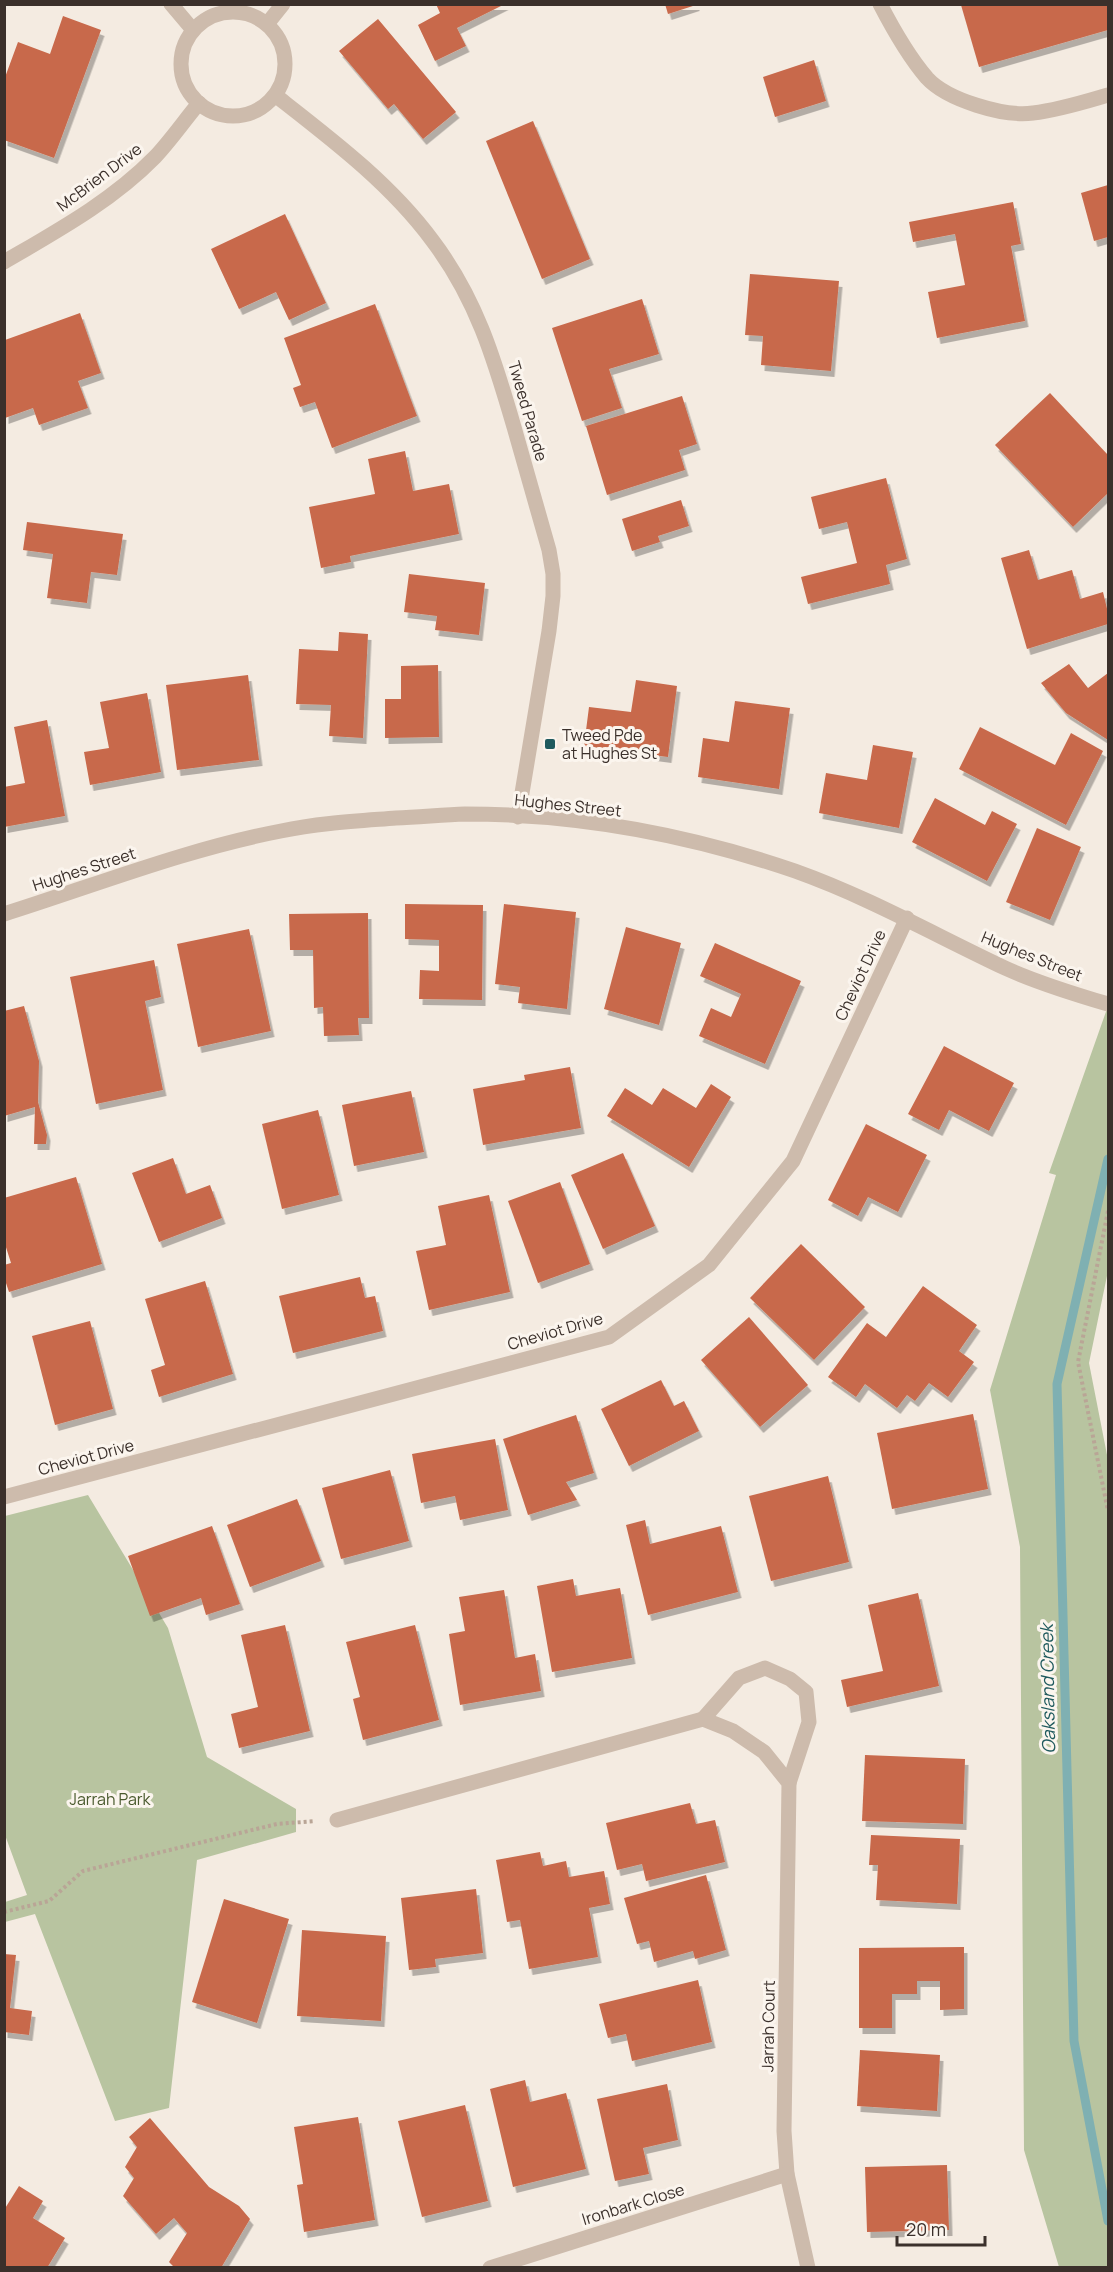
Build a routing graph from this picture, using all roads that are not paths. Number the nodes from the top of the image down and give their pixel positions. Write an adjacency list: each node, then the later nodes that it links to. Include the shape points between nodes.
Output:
1 (171, 4): 5 (street)
2 (283, 4): 4 (street)
3 (880, 4): 7 (street, via 898,39 929,80 963,101 995,112 1030,114)
4 (267, 24): 5 (street, via 258,17 235,11 212,16); 6 (street, via 279,39 285,58 283,78)
5 (193, 30): 8 (street, via 182,50 181,62 185,85)
6 (275, 95): 8 (street, via 259,109 238,116 217,114); 10 (street, Tweed Parade, via 392,193 432,240 476,311 494,358 553,574 549,631)
7 (1108, 95)
8 (199, 103): 9 (street, McBrien Drive, via 138,173 92,209)
9 (4, 262)
10 (518, 817): 11 (street, Hughes Street, via 428,816 283,830 217,845); 12 (street, Hughes Street, via 686,838 794,871)
11 (4, 914)
12 (907, 918): 13 (street, Hughes Street, via 1007,969); 14 (street, Cheviot Drive, via 794,1161 709,1265 609,1337)
13 (1108, 1004)
14 (4, 1497)
15 (704, 1719): 16 (street, via 733,1731 764,1752); 16 (street, Jarrah Court, via 739,1678 765,1668 790,1679 806,1692 809,1722); 17 (street)
16 (789, 1783): 18 (street, Jarrah Court)
17 (337, 1820)
18 (786, 2174): 19 (street, Ironbark Close); 20 (street, Jarrah Court)
19 (490, 2268)
20 (808, 2268)

